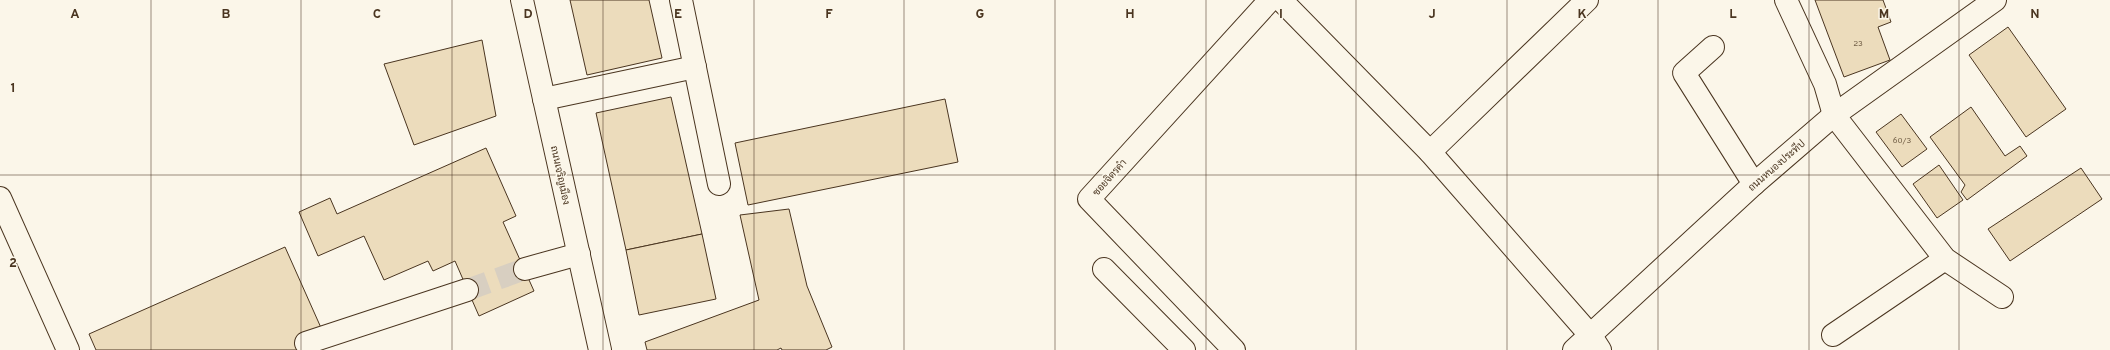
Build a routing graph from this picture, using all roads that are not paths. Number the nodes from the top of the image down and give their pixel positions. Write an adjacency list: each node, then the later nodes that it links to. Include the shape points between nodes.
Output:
1 (522, 0): 10 (street, ถนนเจริญเมือง)
2 (681, 0): 9 (street)
3 (1270, 0): 28 (street, ซอยจิตรคำ, via 1089,199)
4 (1281, 0): 12 (street)
5 (1587, 0): 12 (street)
6 (1786, 0): 11 (street, via 1825,84)
7 (1994, 0): 11 (street, ถนนหนองประทีป)
8 (1712, 47): 14 (street, via 1684,73)
9 (695, 67): 10 (street); 13 (street)
10 (544, 99): 16 (street, ถนนเจริญเมือง)
11 (1834, 115): 14 (street, ถนนหนองประทีป); 17 (street)
12 (1430, 152): 24 (street)
13 (719, 184)
14 (1754, 184): 24 (street, ถนนหนองประทีป)
15 (0, 198): 25 (street)
16 (578, 254): 19 (street); 26 (street, ถนนเจริญเมือง)
17 (1945, 259): 21 (street); 22 (street)
18 (1104, 268): 27 (street)
19 (524, 269)
20 (467, 290): 23 (street)
21 (2002, 297)
22 (1833, 335)
23 (306, 343)
24 (1595, 343): 29 (street, ถนนหนองประทีป)
25 (68, 350)
26 (600, 350)
27 (1184, 350)
28 (1234, 350)
29 (1574, 350)

